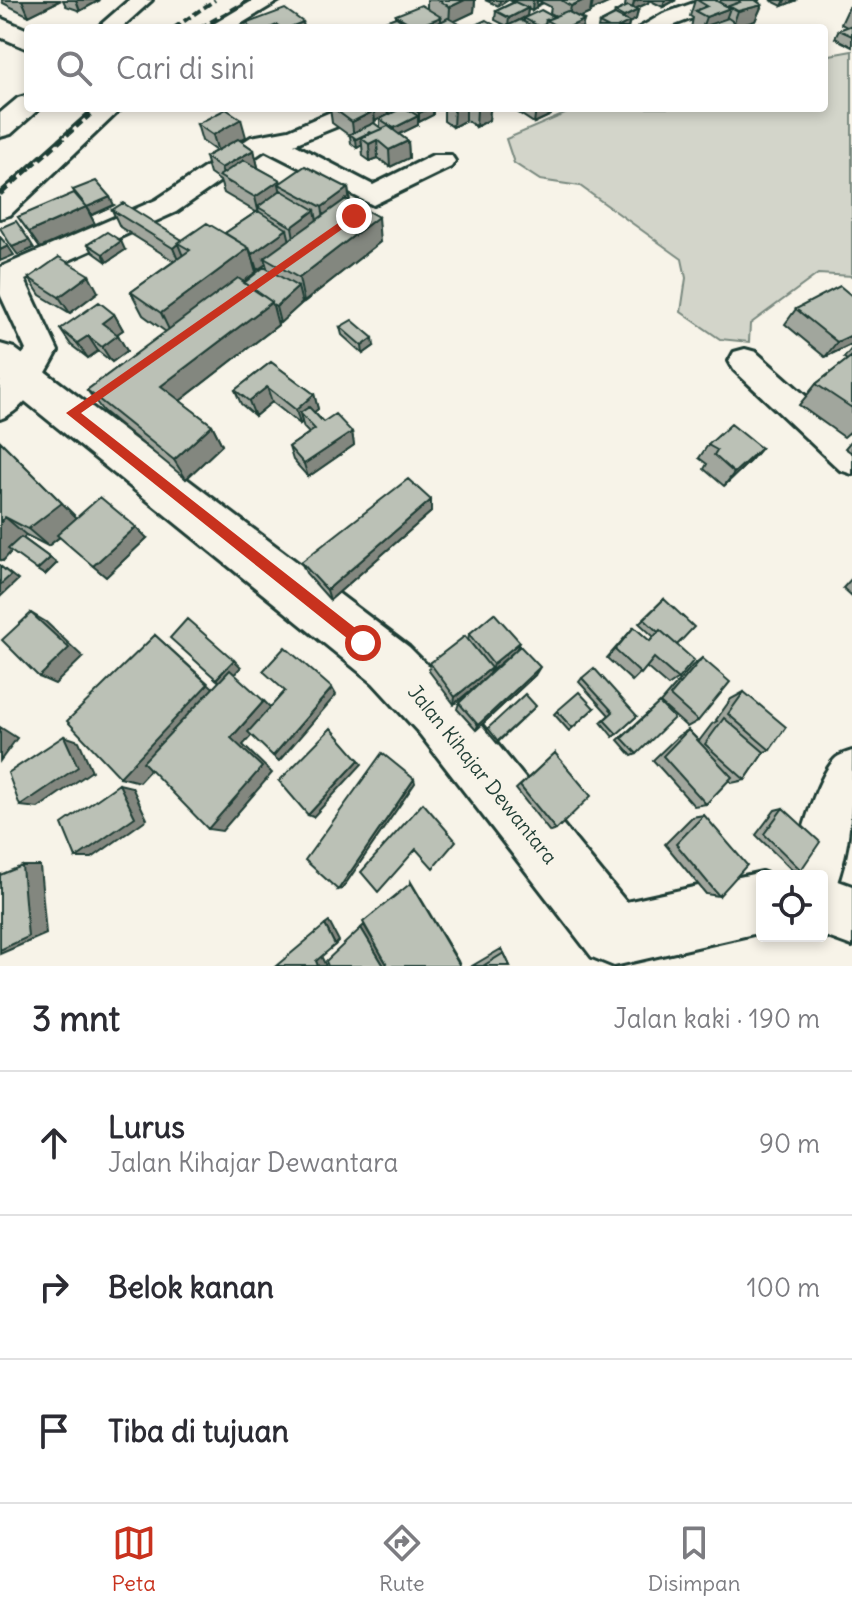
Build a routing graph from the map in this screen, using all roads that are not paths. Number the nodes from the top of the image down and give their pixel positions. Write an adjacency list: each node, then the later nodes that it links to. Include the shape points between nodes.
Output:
1 (142, 0): 5 (street)
2 (270, 0): 6 (street)
3 (568, 0): 7 (street)
4 (722, 0): 8 (street)
5 (113, 24)
6 (225, 24)
7 (521, 24)
8 (658, 24)
9 (0, 26): 10 (main road)
10 (24, 39)
11 (24, 107): 14 (main road)
12 (106, 112): 17 (street)
13 (353, 112): 15 (street)
14 (0, 128)
15 (272, 143): 16 (street, via 373,196); 19 (street, via 255,144 166,206 11,274 10,284 42,351)
16 (442, 161)
17 (0, 209)
18 (745, 361): 20 (street)
19 (8, 381): 26 (main road, Jalan Kihajar Dewantara, via 85,404 406,680 438,714)
20 (852, 459)
21 (852, 774): 22 (street, via 833,806)
22 (817, 870)
23 (756, 904): 26 (main road)
24 (828, 907): 25 (main road)
25 (852, 916)
26 (613, 950)

